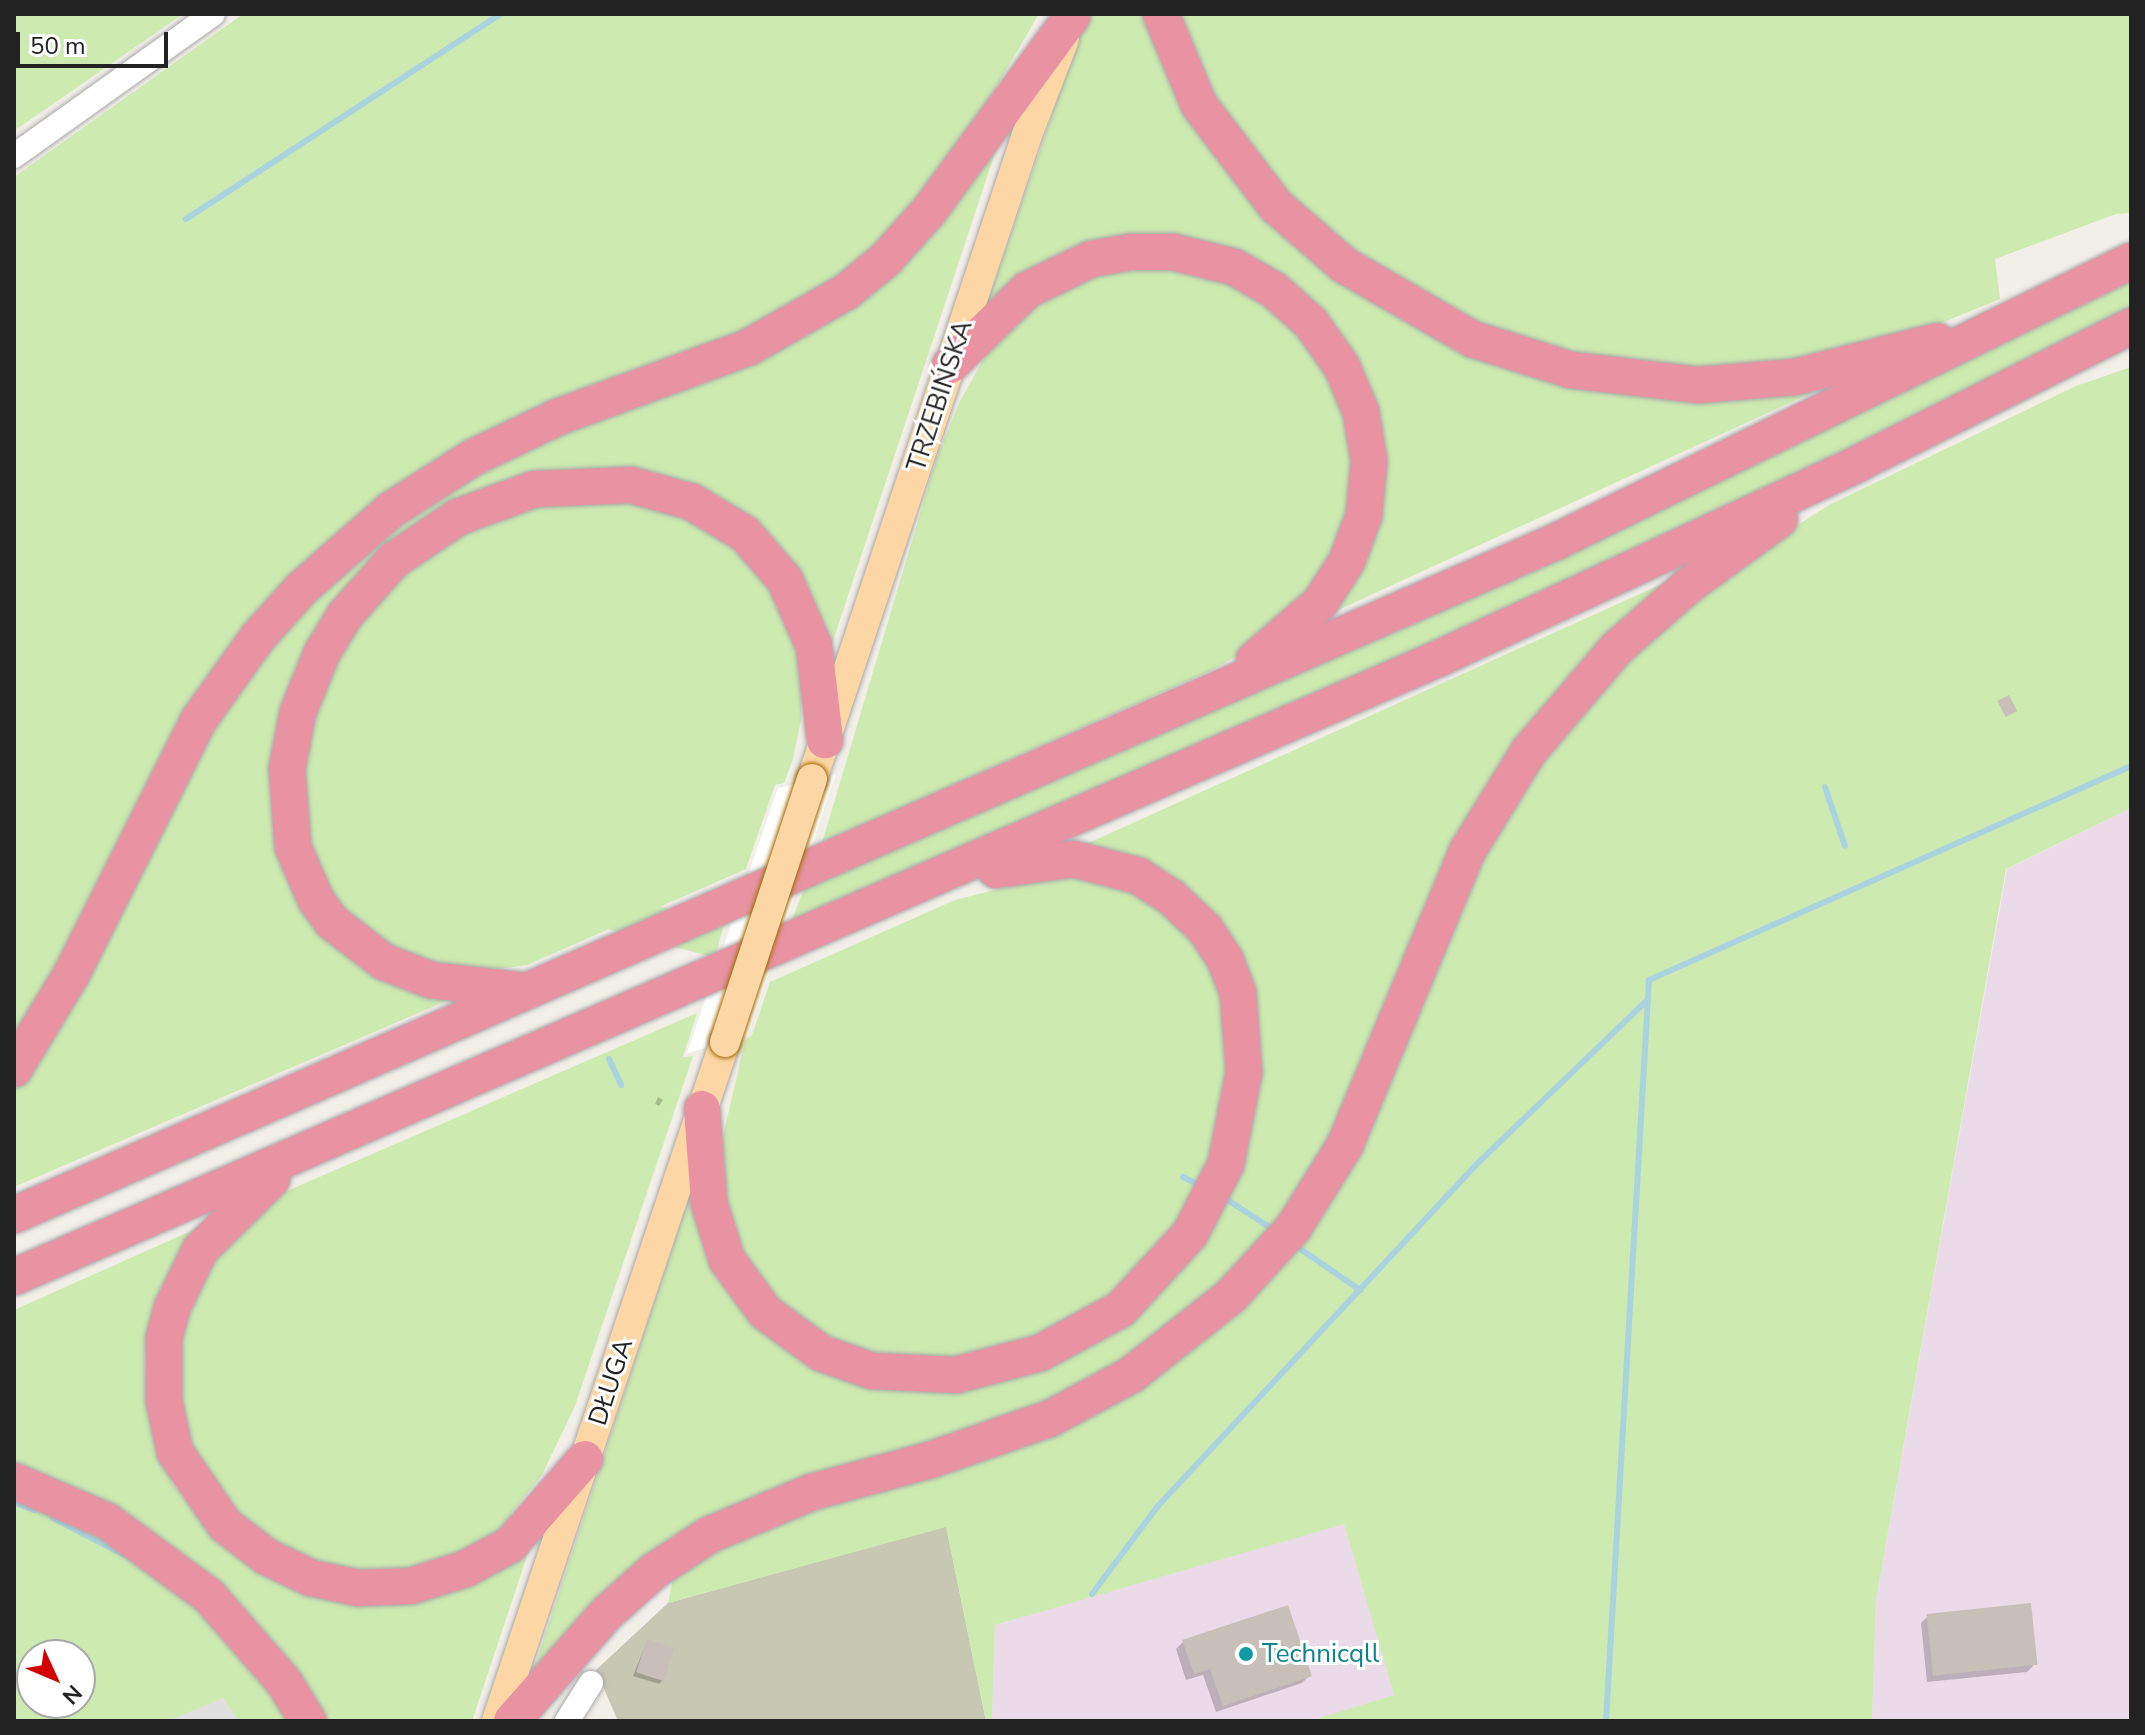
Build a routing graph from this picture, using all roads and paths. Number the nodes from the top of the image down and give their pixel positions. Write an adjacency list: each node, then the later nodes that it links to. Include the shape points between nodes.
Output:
1 (213, 14): 4 (street)
2 (1161, 14): 6 (highway, via 1199,105 1276,206 1366,280 1428,318 1495,347 1643,382 1730,384 1834,369)
3 (1072, 15): 8 (main road, TRZEBIŃSKA); 15 (highway, via 929,211 885,260 846,292 749,347 558,417 474,457 391,510 301,589 258,637 198,721 71,975)
4 (14, 156)
5 (2131, 261): 6 (highway)
6 (2010, 323): 10 (highway, via 1684,483)
7 (2131, 326): 9 (highway)
8 (950, 365): 10 (highway, via 1010,303 1046,279 1091,259 1149,250 1193,255 1252,276 1292,304 1330,347 1354,391 1367,439 1367,489 1357,538 1334,583 1305,621); 11 (main road, TRZEBIŃSKA)
9 (1859, 463): 12 (highway, via 1556,605); 25 (highway, via 1661,608 1581,685 1529,751 1468,850 1345,1145 1294,1227 1231,1296 1143,1367 1051,1418 930,1460 812,1492 709,1535 654,1571 607,1613)
10 (1200, 700): 13 (highway)
11 (825, 740): 13 (highway, via 814,646 785,580 745,534 692,502 631,485 535,489 458,517 394,560 345,615 303,697 287,769 293,847 316,900 332,922 384,962 431,980); 14 (main road, TRZEBIŃSKA, bridge)
12 (924, 885): 16 (highway, via 1050,860 1099,862 1139,876 1171,897 1205,929 1226,961 1238,993 1244,1046 1233,1142 1190,1234 1141,1291 1069,1340 984,1370 898,1374 821,1353 765,1312 727,1260 709,1203); 17 (highway)
13 (530, 992): 18 (highway)
14 (725, 1042): 16 (main road, DŁUGA)
15 (14, 1069)
16 (702, 1109): 20 (main road, DŁUGA)
17 (335, 1140): 19 (highway); 20 (highway, via 262,1185 233,1212 200,1250 172,1308 162,1370 167,1425 175,1452 207,1506 244,1541 311,1578 358,1588 411,1586 465,1569 510,1545)
18 (14, 1215)
19 (14, 1277)
20 (585, 1459): 24 (main road, DŁUGA)
21 (14, 1481): 23 (highway, via 107,1521 209,1596 284,1682)
22 (591, 1683): 26 (street)
23 (308, 1721)
24 (497, 1721)
25 (512, 1721)
26 (567, 1721)

